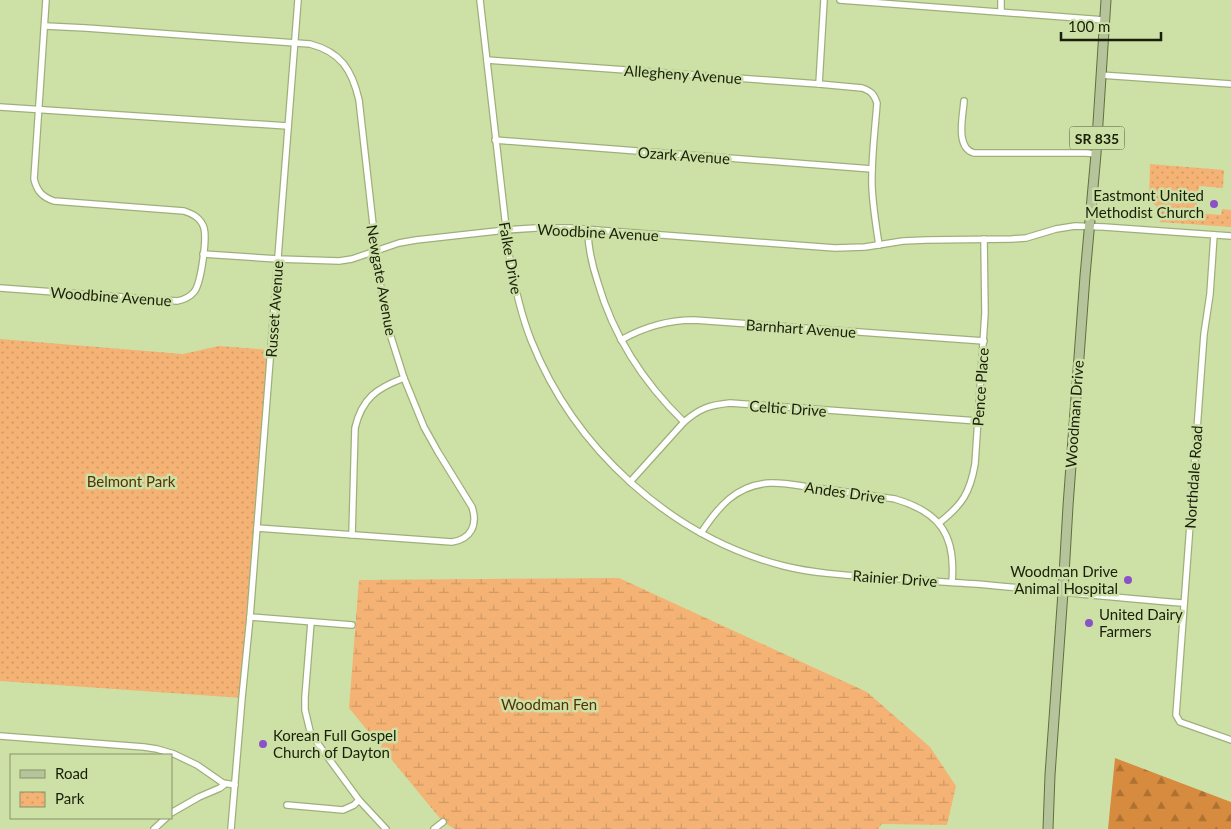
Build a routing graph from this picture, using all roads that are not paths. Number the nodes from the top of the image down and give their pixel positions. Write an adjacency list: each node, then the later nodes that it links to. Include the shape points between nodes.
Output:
1 (46, 0): 11 (street)
2 (298, 0): 12 (street, Russet Avenue)
3 (480, 0): 13 (street, Falke Drive)
4 (824, 0): 15 (street)
5 (840, 0): 8 (street)
6 (1002, 0): 9 (street)
7 (1106, 0): 10 (main road, Woodman Drive / SR 835)
8 (910, 3): 9 (street)
9 (1000, 12): 10 (street)
10 (1104, 20): 14 (main road, Woodman Drive / SR 835)
11 (45, 26): 12 (street, Newgate Avenue); 19 (street)
12 (295, 42): 20 (street, Russet Avenue); 31 (street, Newgate Avenue, via 328,50 342,61 352,77 359,100)
13 (487, 60): 15 (street, Allegheny Avenue); 21 (street, Falke Drive)
14 (1100, 75): 16 (street); 22 (main road, Woodman Drive / SR 835)
15 (819, 84): 23 (street, Allegheny Avenue, via 862,88 875,97)
16 (1231, 84)
17 (964, 101): 22 (street, via 962,139 967,150 974,154)
18 (0, 107): 19 (street)
19 (38, 110): 20 (street); 32 (street, via 34,179 43,196 54,201 190,213 204,228)
20 (288, 126): 33 (street, Russet Avenue)
21 (495, 140): 23 (street, Ozark Avenue); 25 (street, Falke Drive)
22 (1096, 154): 24 (main road, Woodman Drive / SR 835)
23 (872, 169): 30 (street)
24 (1089, 226): 27 (street, Woodbine Avenue); 29 (street, Woodbine Avenue, via 1056,229 1026,238); 46 (main road, Woodman Drive / SR 835)
25 (506, 230): 26 (street, Woodbine Avenue); 31 (street, Woodbine Avenue, via 416,240); 40 (street, Falke Drive, via 516,292 541,363 578,425)
26 (588, 230): 30 (street, Woodbine Avenue, via 835,248); 35 (street, via 590,254 604,304)
27 (1214, 235): 28 (street, Woodbine Avenue); 47 (street, Northdale Road)
28 (1231, 236)
29 (984, 239): 30 (street, Woodbine Avenue, via 904,241); 36 (street, Pence Place)
30 (879, 245)
31 (375, 251): 33 (street, Woodbine Avenue, via 339,261); 37 (street, Newgate Avenue, via 386,318)
32 (203, 254): 33 (street, Woodbine Avenue); 34 (street, Woodbine Avenue, via 197,287 188,297 177,301)
33 (278, 259): 42 (street, Russet Avenue)
34 (0, 288)
35 (621, 340): 36 (street, Barnhart Avenue, via 656,325 694,320); 39 (street, via 655,391)
36 (984, 341): 38 (street, Pence Place)
37 (404, 378): 44 (street, via 370,396 357,419); 44 (street, Newgate Avenue, via 424,427 472,507 474,525 464,538 452,542)
38 (978, 421): 39 (street, Celtic Drive, via 730,403 706,407); 41 (street, Pence Place, via 971,486 958,507)
39 (684, 422): 40 (street, Celtic Drive)
40 (630, 482): 43 (street, Rainier Drive)
41 (939, 523): 43 (street, Andes Drive, via 919,508 895,499 769,483 728,499); 45 (street, Andes Drive, via 951,550)
42 (257, 528): 44 (street); 48 (street, Russet Avenue)
43 (701, 533): 45 (street, Rainier Drive, via 769,562 805,570)
44 (352, 535)
45 (952, 582): 46 (street, Rainier Drive)
46 (1063, 592): 47 (street, Rainier Drive); 64 (main road, Woodman Drive / SR 835)
47 (1184, 603): 52 (street, Northdale Road, via 1177,719)
48 (250, 617): 49 (street); 54 (street, Russet Avenue)
49 (311, 622): 50 (street); 55 (street, via 305,698 307,720 316,742)
50 (352, 625)
51 (0, 736): 53 (street, via 144,746 188,760)
52 (1231, 740)
53 (225, 784): 54 (street); 57 (street)
54 (235, 785): 61 (street, Russet Avenue)
55 (359, 800): 56 (street, via 343,810); 62 (street)
56 (287, 805)
57 (172, 812)
58 (165, 819): 60 (street)
59 (443, 822): 63 (street)
60 (154, 829)
61 (231, 829)
62 (386, 829)
63 (434, 829)
64 (1048, 829)

